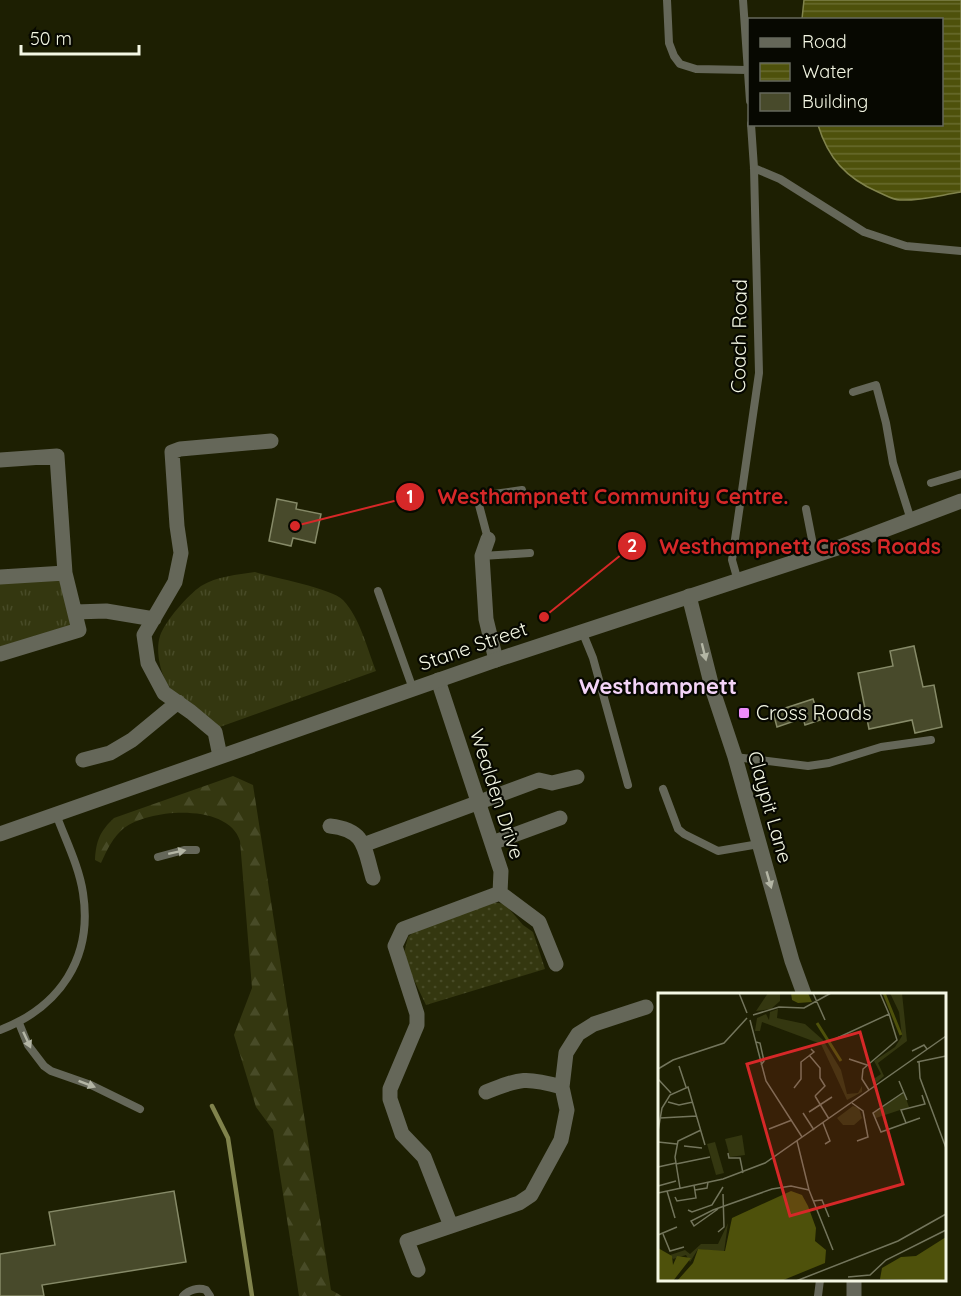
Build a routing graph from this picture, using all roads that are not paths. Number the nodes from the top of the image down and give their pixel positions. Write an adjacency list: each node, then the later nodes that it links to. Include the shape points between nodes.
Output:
1 (667, 0): 3 (lane, via 669,43 681,64 696,69)
2 (743, 0): 3 (lane)
3 (747, 70): 4 (lane)
4 (748, 80)
5 (751, 126): 6 (lane, Coach Road)
6 (754, 168): 7 (lane, via 780,178 864,232 906,246); 23 (lane, Coach Road, via 759,372 732,560)
7 (961, 251)
8 (853, 392): 16 (lane, via 876,385)
9 (271, 441): 27 (street, via 180,448 172,452 181,553 174,582)
10 (0, 460): 21 (street, via 57,456)
11 (961, 474): 12 (lane)
12 (932, 483)
13 (522, 490): 17 (lane, via 480,499)
14 (961, 501): 16 (street, Stane Street)
15 (806, 508): 19 (lane)
16 (910, 520): 19 (street, Stane Street)
17 (488, 539): 20 (street)
18 (530, 553): 20 (lane)
19 (815, 555): 23 (street, Stane Street)
20 (482, 556): 30 (street, via 486,619)
21 (65, 573): 22 (street); 26 (street)
22 (0, 577)
23 (738, 581): 25 (street, Stane Street)
24 (378, 591): 32 (lane)
25 (689, 596): 28 (street, Stane Street); 36 (street, Claypit Lane, one-way to 36, via 713,691)
26 (75, 612): 27 (street, via 106,611); 29 (street, via 79,630)
27 (154, 619): 33 (street, via 144,635 148,663 164,693)
28 (582, 631): 30 (street, Stane Street); 39 (lane)
29 (0, 654)
30 (496, 660): 31 (street, Stane Street)
31 (438, 680): 32 (street, Stane Street); 41 (street, Wealden Drive)
32 (412, 689): 35 (street, Stane Street)
33 (178, 702): 35 (street, via 215,732); 37 (street, via 132,740 110,753)
34 (931, 740): 36 (lane, via 881,747 808,766)
35 (220, 756): 42 (street, Stane Street)
36 (735, 757): 47 (street, Claypit Lane)
37 (84, 760)
38 (577, 777): 41 (street, via 552,783 539,780)
39 (628, 785)
40 (663, 789): 47 (lane, via 678,829 684,834 718,851)
41 (478, 802): 46 (street, Wealden Drive); 48 (street)
42 (56, 814): 45 (street, Stane Street); 56 (lane, via 83,891 86,920 81,950 71,974 56,994)
43 (561, 818): 46 (street, Wealden Drive)
44 (330, 826): 48 (street, via 356,833)
45 (0, 834)
46 (492, 843): 52 (street, Wealden Drive, via 501,871)
47 (759, 844): 54 (street, Claypit Lane, one-way to 54)
48 (363, 845): 51 (street)
49 (196, 850): 50 (lane, one-way to 49)
50 (158, 857)
51 (373, 878)
52 (500, 893): 53 (street, via 539,922); 61 (street, via 403,929 395,946 417,1025 390,1089 390,1100 402,1134 424,1157)
53 (556, 964)
54 (804, 993)
55 (646, 1006): 58 (street, via 594,1024 578,1034 566,1053)
56 (19, 1023): 57 (lane); 60 (lane, one-way to 60, via 28,1045 51,1071)
57 (0, 1030)
58 (562, 1087): 59 (street, via 534,1079 514,1080); 61 (street, via 567,1110 561,1140 531,1195 519,1203)
59 (486, 1092)
60 (140, 1108)
61 (451, 1226): 62 (street, via 407,1241)
62 (418, 1270)
63 (820, 1281): 66 (lane)
64 (183, 1296): 65 (lane, via 202,1288)
65 (210, 1296)
66 (818, 1296)

